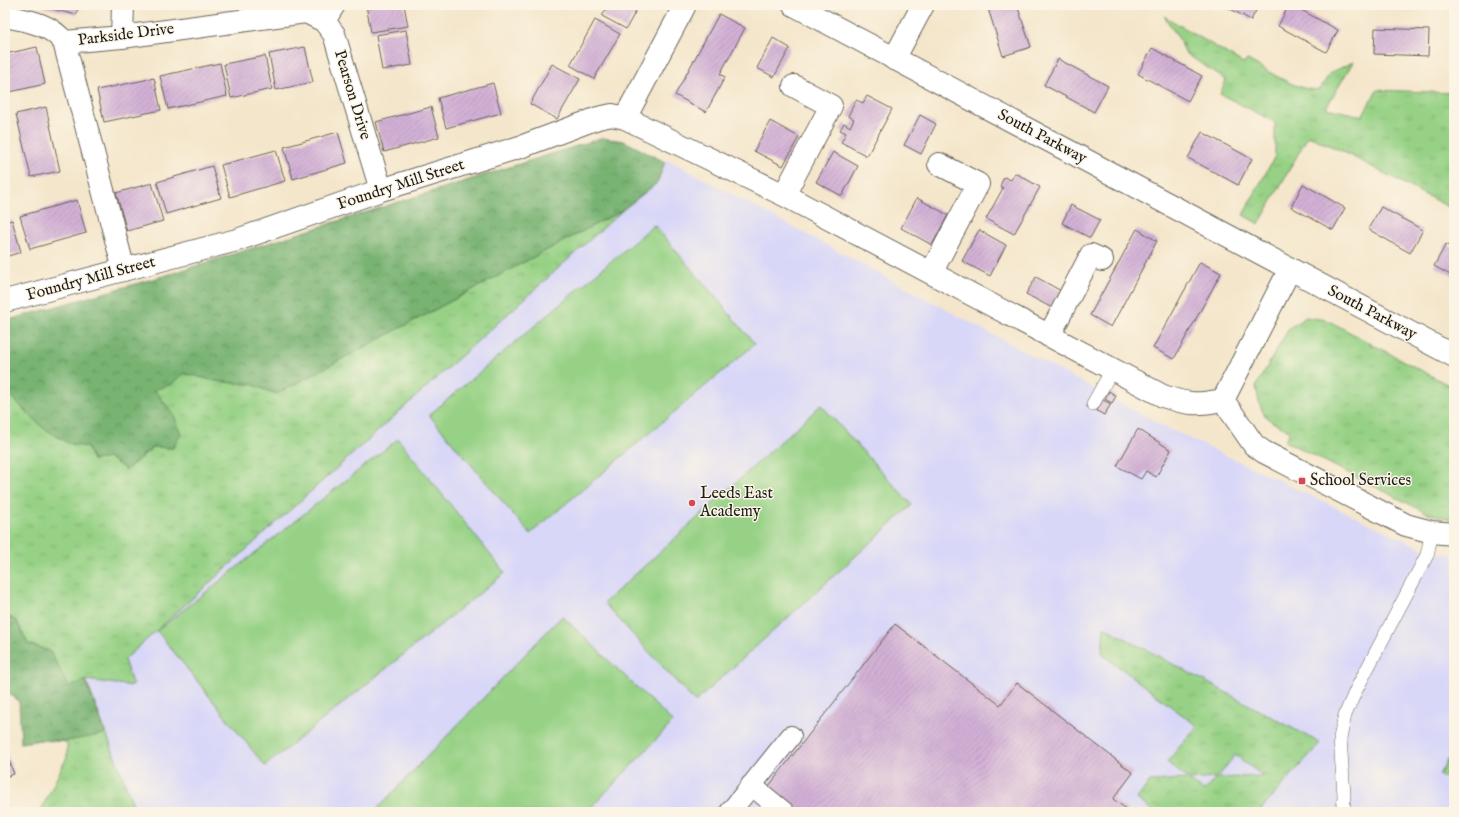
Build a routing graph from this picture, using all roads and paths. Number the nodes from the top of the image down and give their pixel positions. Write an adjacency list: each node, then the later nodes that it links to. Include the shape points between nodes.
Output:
1 (123, 5): 7 (street)
2 (794, 5): 9 (street, South Parkway)
3 (924, 5): 9 (street)
4 (684, 7): 11 (street)
5 (329, 13): 7 (street, Parkside Drive, via 306,12); 13 (street, Pearson Drive)
6 (5, 16): 8 (street, via 47,27 57,33)
7 (122, 37): 8 (street, Parkside Drive)
8 (64, 42): 16 (street, Parkside Drive)
9 (894, 59): 17 (street, South Parkway)
10 (794, 86): 14 (street, via 831,106)
11 (625, 118): 13 (street, Foundry Mill Street, via 612,115 598,118 523,146); 14 (street, Foundry Mill Street)
12 (939, 164): 18 (street, via 978,184)
13 (381, 190): 16 (street, Foundry Mill Street, via 237,240)
14 (784, 195): 18 (street)
15 (1102, 260): 20 (street, via 1091,254)
16 (124, 270): 19 (street, Foundry Mill Street)
17 (1290, 270): 21 (street, South Parkway); 23 (street)
18 (931, 273): 20 (street)
19 (5, 301)
20 (1050, 336): 22 (street)
21 (1454, 356)
22 (1112, 370): 23 (street, via 1163,396 1186,404); 24 (lane)
23 (1223, 400): 25 (street, via 1254,445 1264,452 1406,525)
24 (1094, 404)
25 (1432, 532): 26 (street); 31 (lane, via 1427,555 1345,715 1340,738)
26 (1454, 534)
27 (791, 736): 28 (street)
28 (751, 785): 29 (street); 30 (street)
29 (730, 812)
30 (784, 812)
31 (1343, 812)

